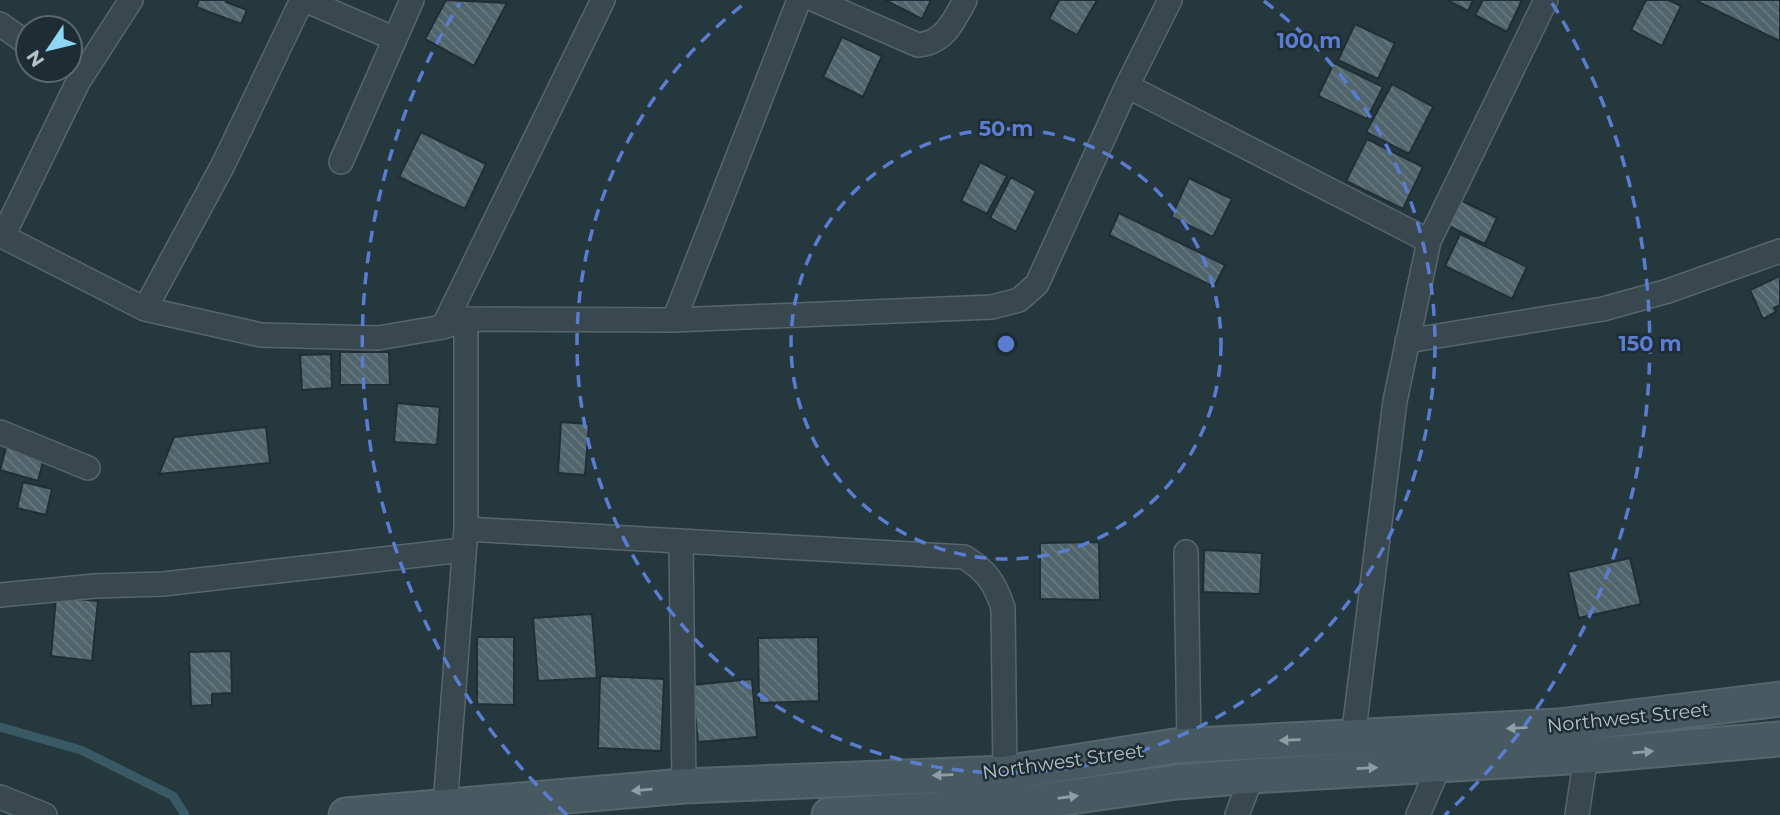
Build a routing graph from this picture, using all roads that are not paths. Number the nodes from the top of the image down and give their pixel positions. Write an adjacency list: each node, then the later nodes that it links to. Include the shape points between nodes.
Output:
1 (131, 0): 11 (street)
2 (303, 0): 10 (street); 18 (street)
3 (412, 0): 10 (street)
4 (603, 0): 21 (street)
5 (799, 0): 20 (street)
6 (815, 0): 7 (street, via 918,45 929,44 951,27)
7 (965, 0)
8 (1170, 0): 13 (street)
9 (1546, 0): 16 (street)
10 (395, 39): 14 (street)
11 (84, 59)
12 (67, 84): 15 (street)
13 (1127, 86): 16 (street); 20 (street, via 1037,284 1019,300 992,307)
14 (341, 162)
15 (1, 235): 18 (street)
16 (1429, 241): 22 (street)
17 (1780, 251): 22 (street, via 1603,309)
18 (145, 309): 21 (street, via 261,335 378,338)
19 (466, 319): 20 (street); 21 (street); 25 (street)
20 (674, 320)
21 (443, 327)
22 (1407, 341): 30 (street, via 1395,401)
23 (0, 432): 24 (street)
24 (88, 468)
25 (464, 540): 26 (street); 28 (street, via 163,584); 39 (street)
26 (681, 543): 35 (street, via 964,557 984,569 1003,608); 37 (street)
27 (1186, 552): 32 (street)
28 (0, 595)
29 (1780, 699): 30 (main road, Northwest Street, one-way to 30, via 1559,726)
30 (1353, 738): 32 (main road, Northwest Street, one-way to 32)
31 (1780, 738): 33 (main road, Northwest Street, one-way to 31)
32 (1189, 745): 35 (main road, Northwest Street)
33 (1586, 757): 34 (main road, Northwest Street); 47 (street)
34 (1440, 764): 36 (main road, Northwest Street, one-way to 34); 46 (street)
35 (1005, 773): 37 (main road, Northwest Street, one-way to 37)
36 (1252, 776): 40 (main road, Northwest Street, one-way to 36, via 1177,782); 45 (street)
37 (684, 786): 39 (main road, Northwest Street, one-way to 39)
38 (0, 797): 42 (street)
39 (446, 806): 43 (main road, Northwest Street)
40 (1012, 810): 41 (main road, Northwest Street)
41 (879, 814): 44 (main road, Northwest Street)
42 (45, 815)
43 (346, 815)
44 (829, 815)
45 (1237, 815)
46 (1418, 815)
47 (1577, 815)

